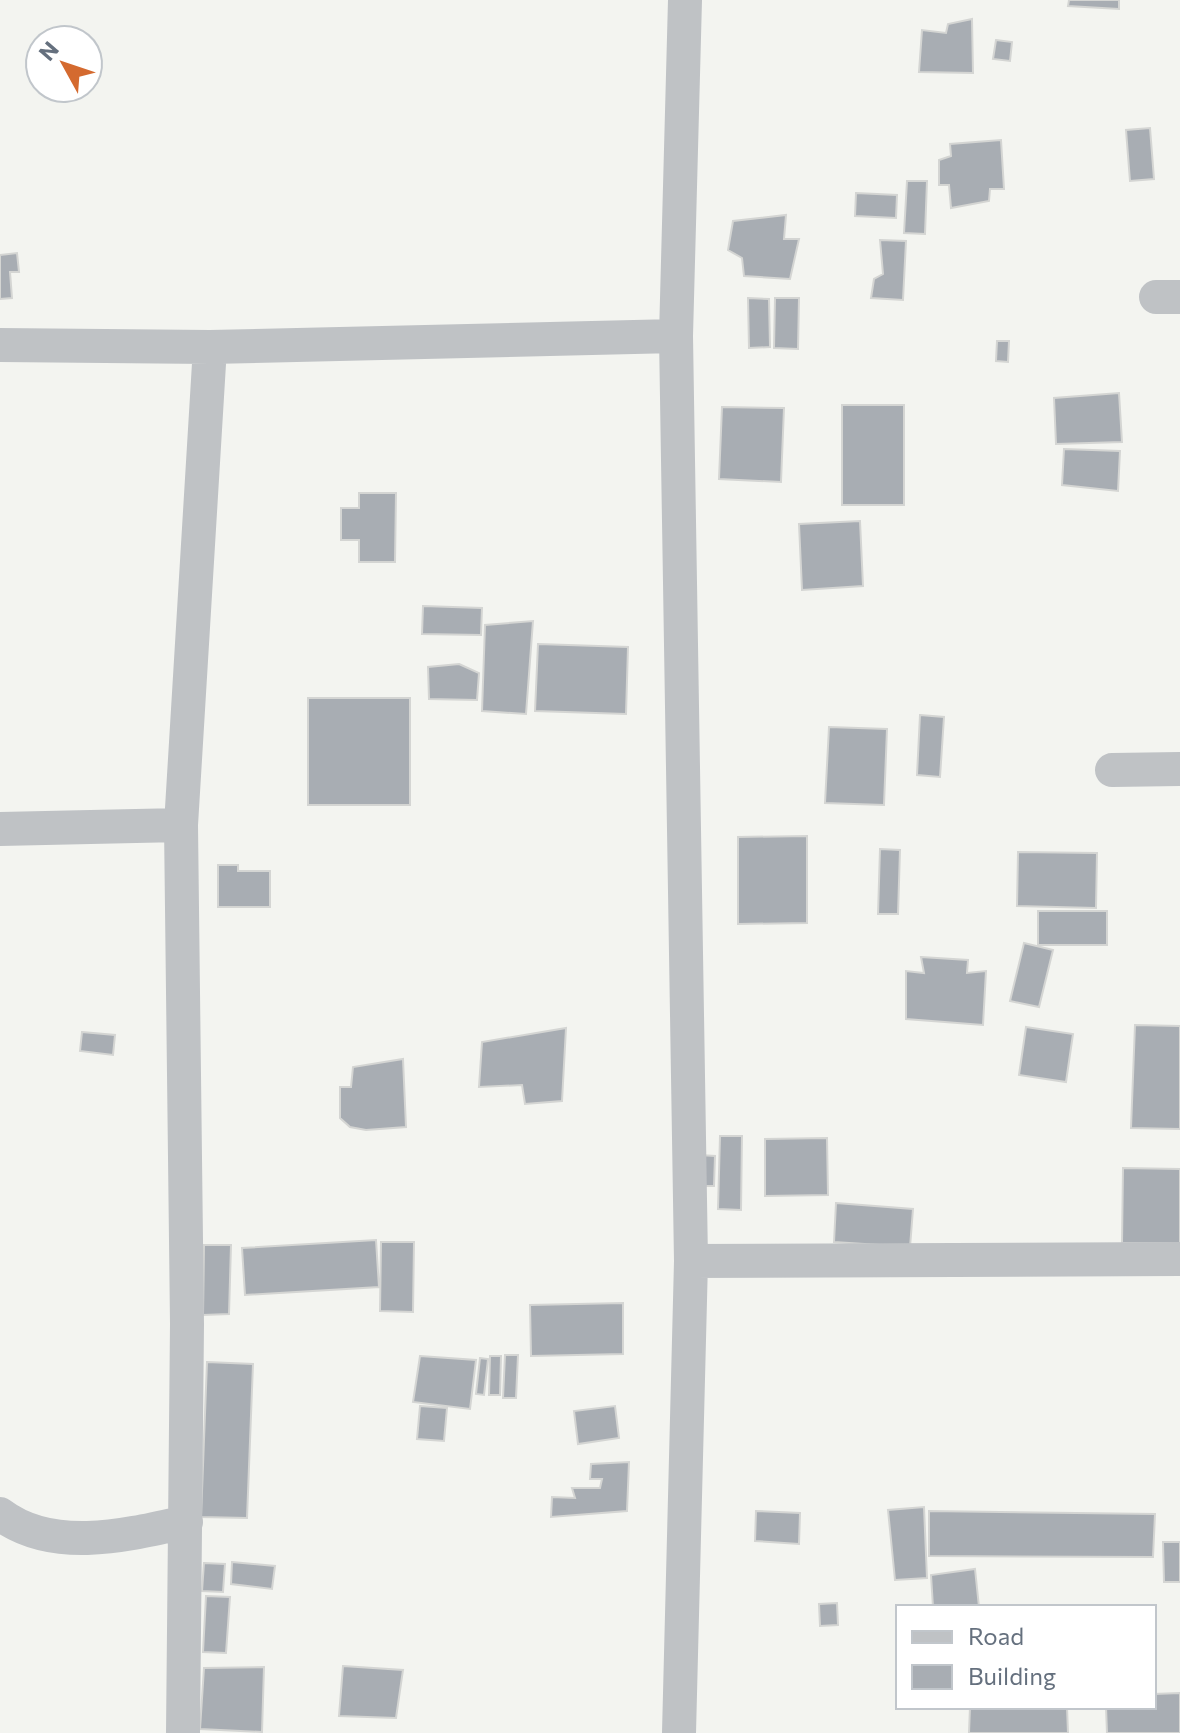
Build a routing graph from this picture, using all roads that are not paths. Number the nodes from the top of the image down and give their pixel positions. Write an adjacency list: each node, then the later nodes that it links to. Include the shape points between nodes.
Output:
1 (685, 0): 2 (street)
2 (676, 336): 4 (street); 10 (street)
3 (0, 345): 4 (street)
4 (210, 347): 7 (street)
5 (1180, 769): 6 (street)
6 (1112, 770)
7 (181, 825): 8 (street); 12 (street)
8 (0, 829)
9 (1180, 1259): 10 (street)
10 (691, 1261): 14 (street)
11 (0, 1514): 12 (street, via 42,1533 109,1539)
12 (186, 1522): 13 (street)
13 (183, 1733)
14 (679, 1733)

